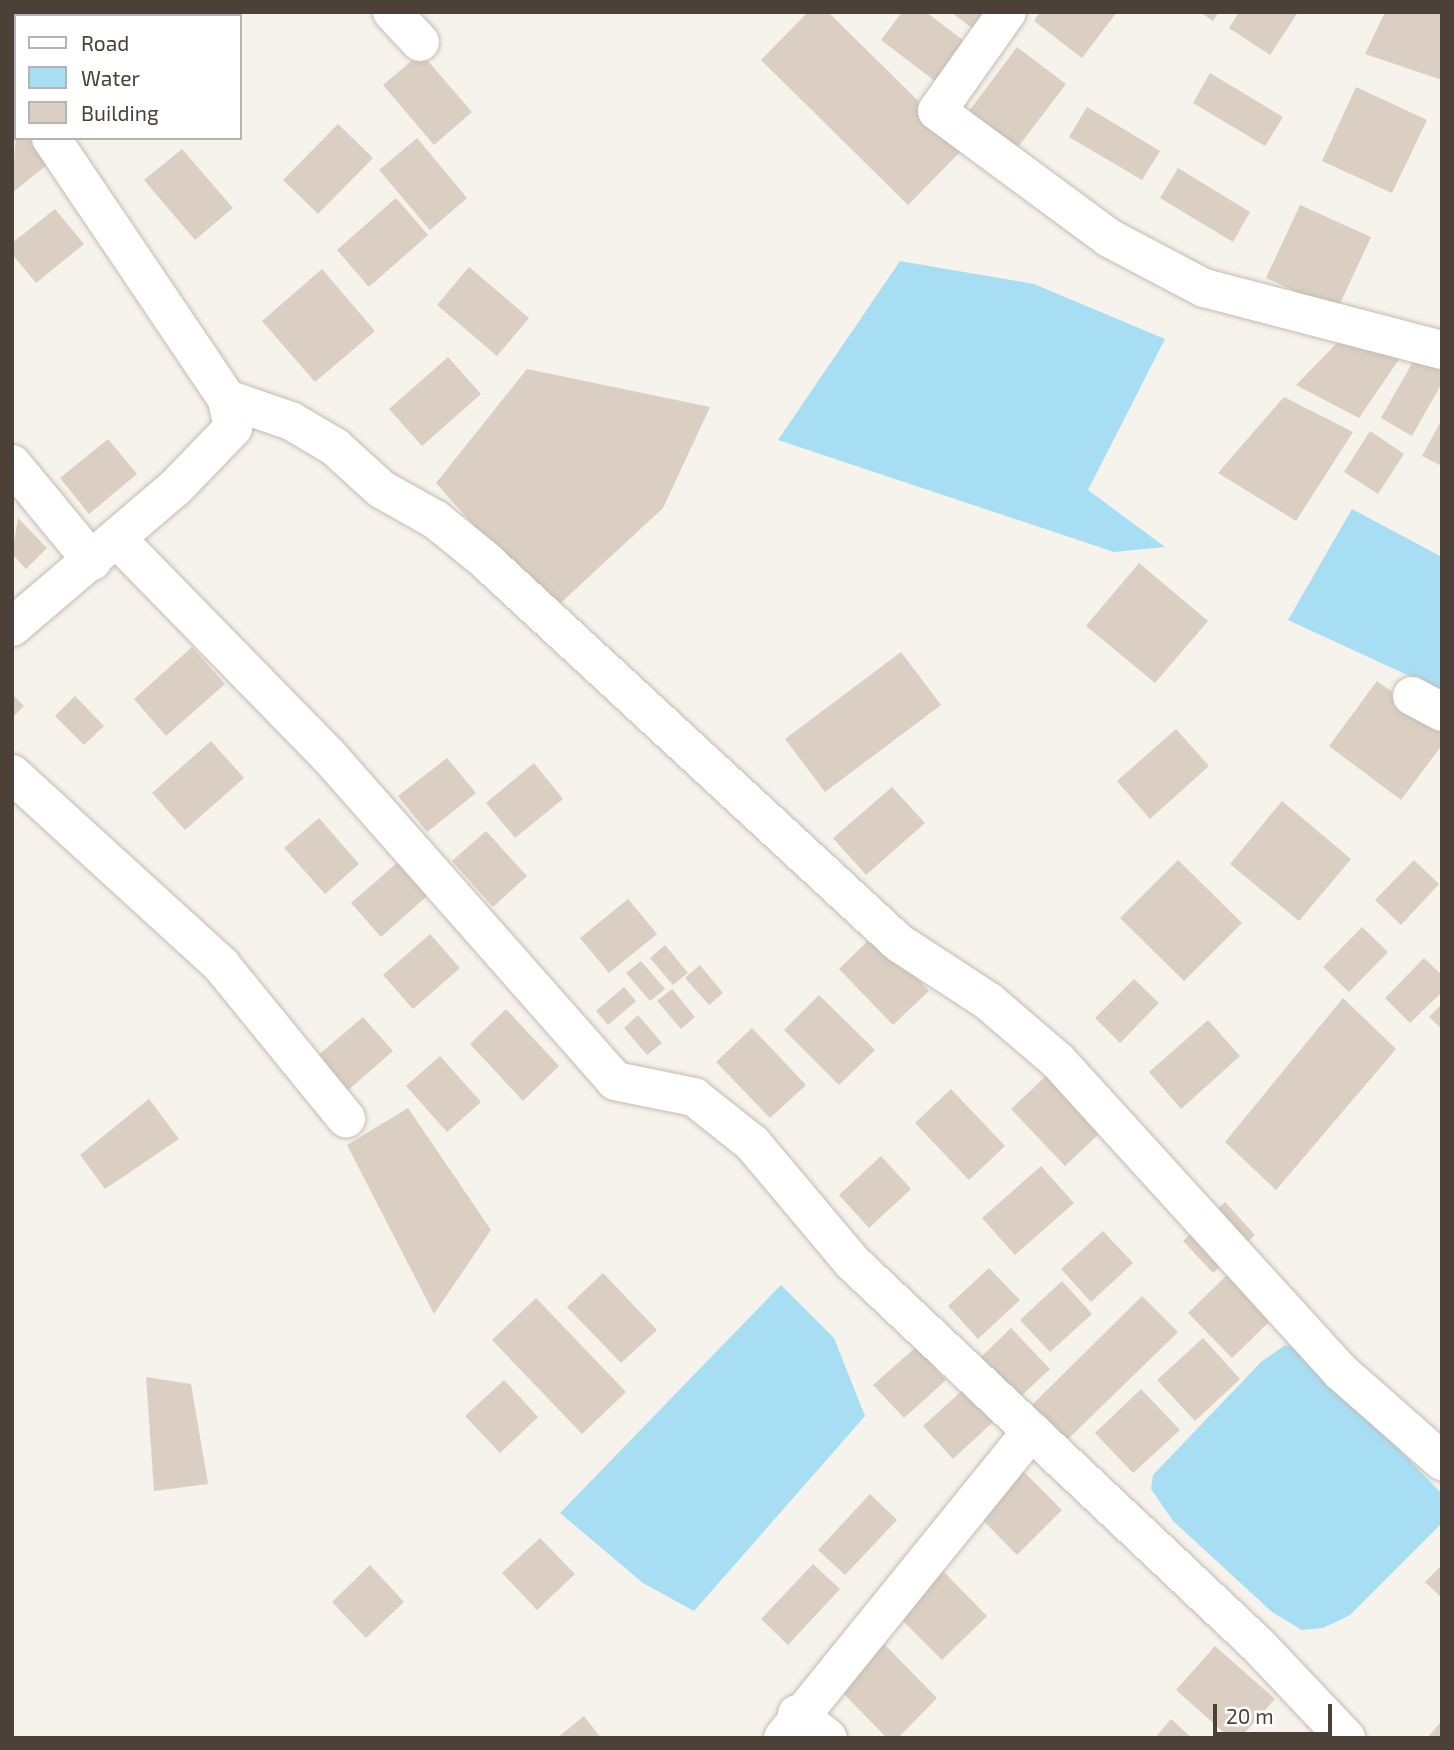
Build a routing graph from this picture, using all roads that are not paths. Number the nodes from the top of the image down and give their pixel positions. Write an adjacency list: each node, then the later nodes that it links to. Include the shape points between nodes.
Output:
1 (392, 12): 3 (street)
2 (1007, 12): 5 (street, via 937,111 1109,239 1204,288)
3 (420, 42)
4 (52, 140): 6 (street)
5 (1442, 350)
6 (227, 399): 8 (street, via 233,428); 13 (street, via 291,421 335,447 381,489 436,520 484,559 899,943 988,1001 1058,1061 1341,1372)
7 (12, 464): 8 (street)
8 (104, 550): 9 (street); 12 (street, via 328,755 615,1080 694,1097 753,1144 853,1263)
9 (12, 627)
10 (12, 774): 11 (street, via 221,965)
11 (346, 1118)
12 (1032, 1431): 14 (street); 16 (street)
13 (1442, 1461)
14 (790, 1726): 15 (street)
15 (828, 1738)
16 (1346, 1738)

